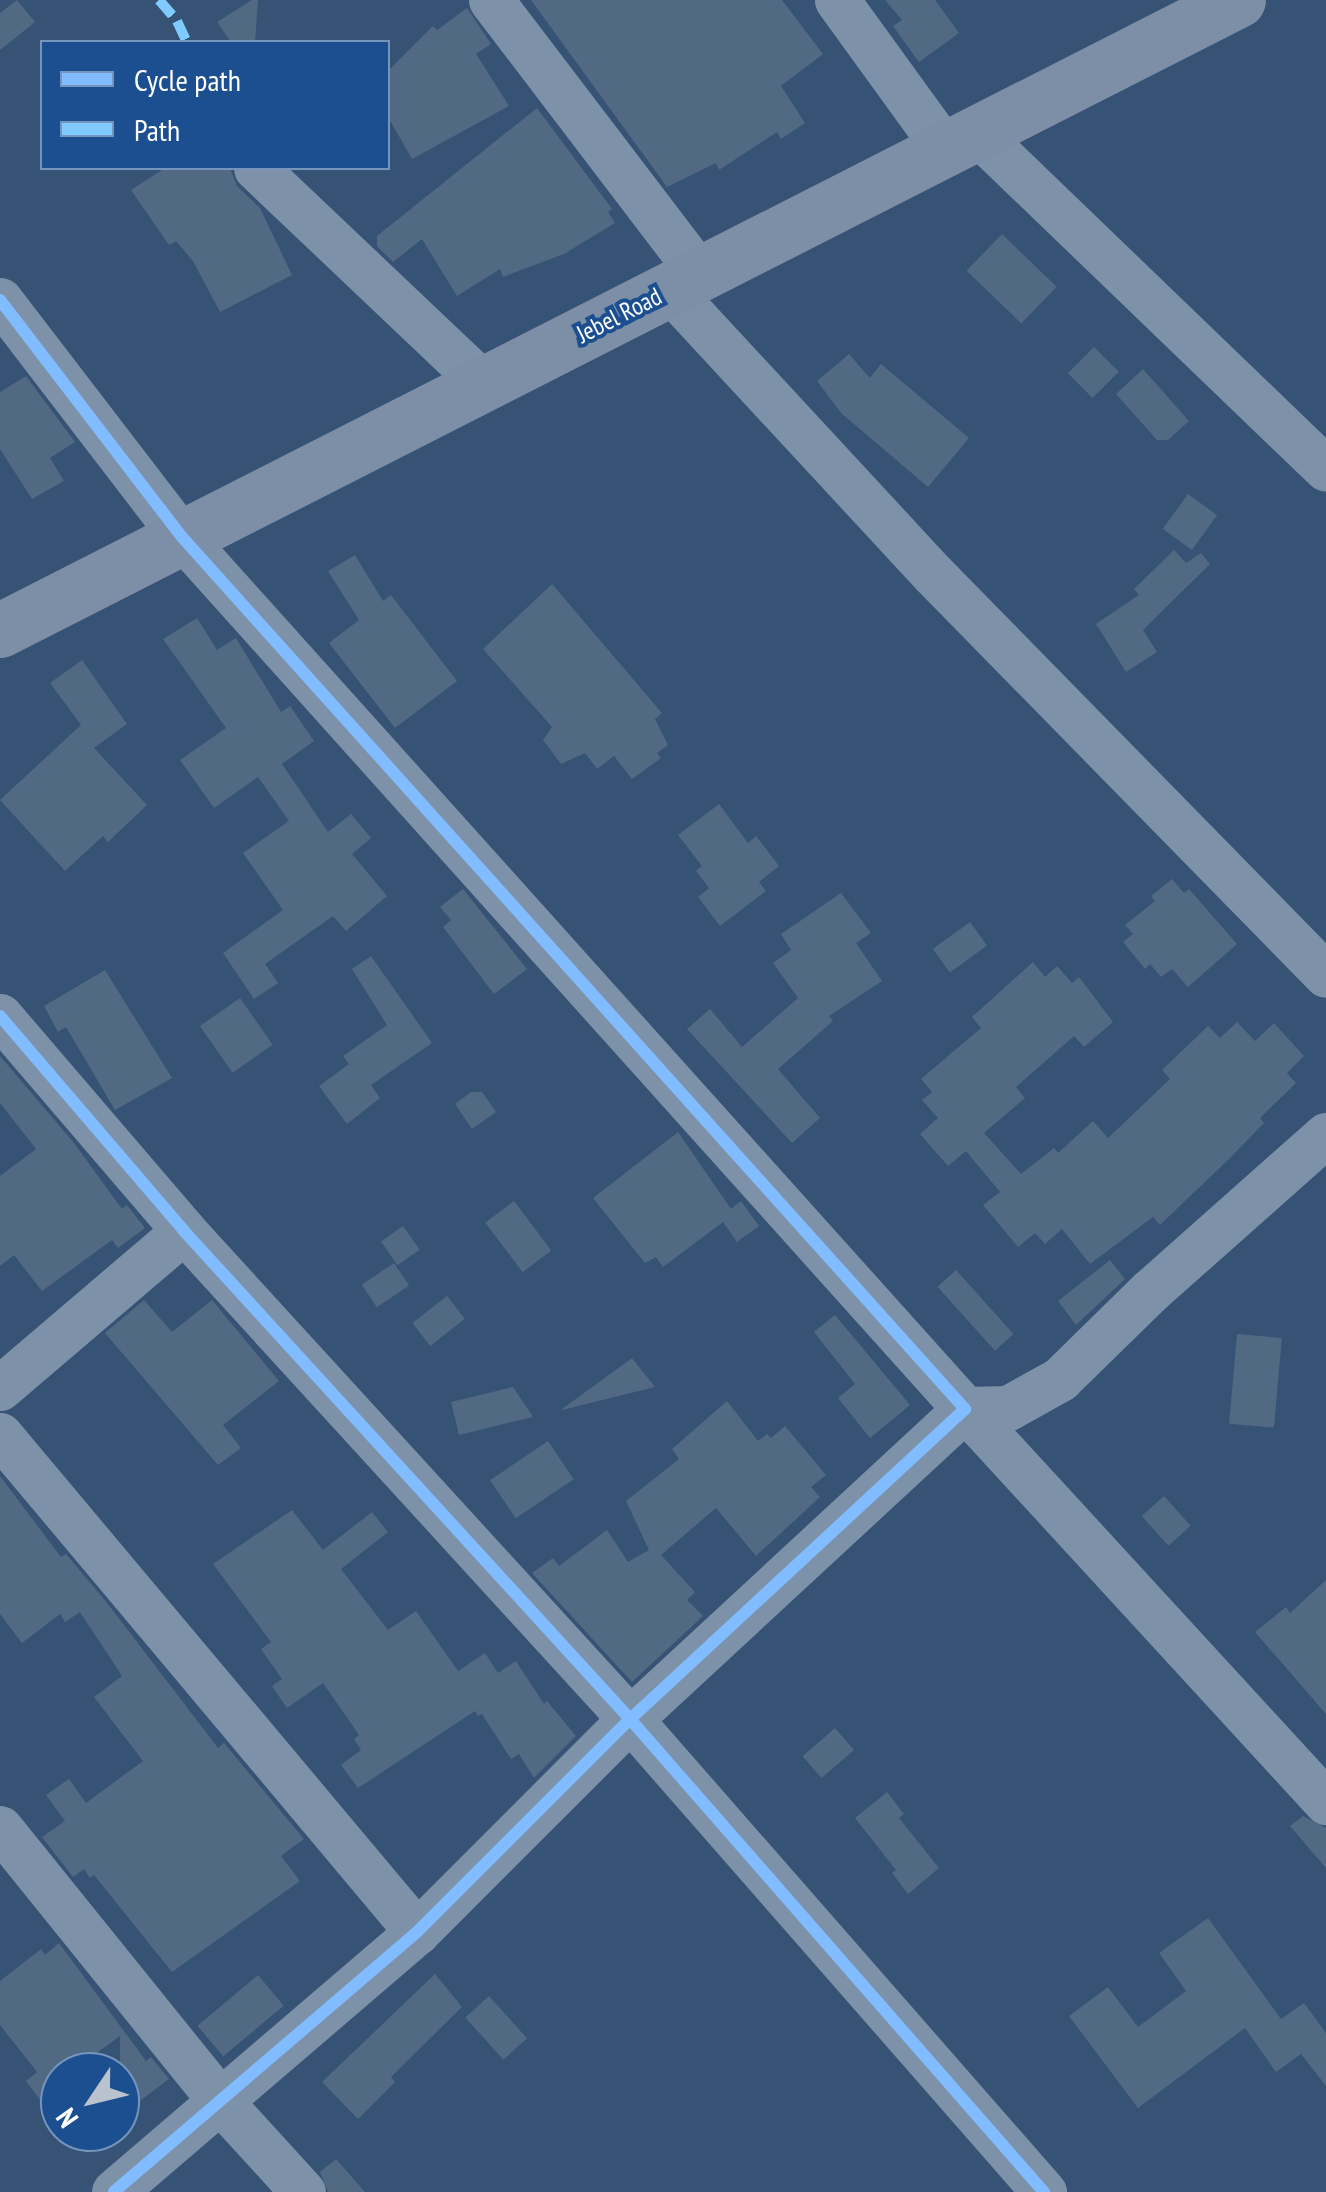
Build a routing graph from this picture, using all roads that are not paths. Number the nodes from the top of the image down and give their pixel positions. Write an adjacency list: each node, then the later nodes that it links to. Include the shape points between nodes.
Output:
1 (490, 0): 6 (street)
2 (838, 0): 4 (street)
3 (1238, 0): 4 (main road, Jebel Road)
4 (961, 141): 6 (main road, Jebel Road); 9 (street)
5 (258, 170): 8 (street)
6 (684, 282): 8 (main road, Jebel Road); 12 (street, via 933,574)
7 (0, 300): 10 (street)
8 (484, 384): 10 (main road, Jebel Road)
9 (1326, 469)
10 (182, 537): 11 (main road, Jebel Road); 17 (street)
11 (0, 630)
12 (1321, 959)
13 (0, 1016): 15 (street)
14 (1326, 1135): 17 (street, via 1060,1379 1008,1408)
15 (184, 1231): 16 (street); 19 (street)
16 (0, 1388)
17 (966, 1409): 19 (street); 20 (street)
18 (0, 1435): 22 (street)
19 (630, 1718): 22 (street); 26 (street)
20 (1326, 1802)
21 (0, 1828): 23 (street)
22 (417, 1932): 23 (street)
23 (220, 2102): 24 (street); 25 (street)
24 (114, 2192)
25 (303, 2192)
26 (1044, 2192)

